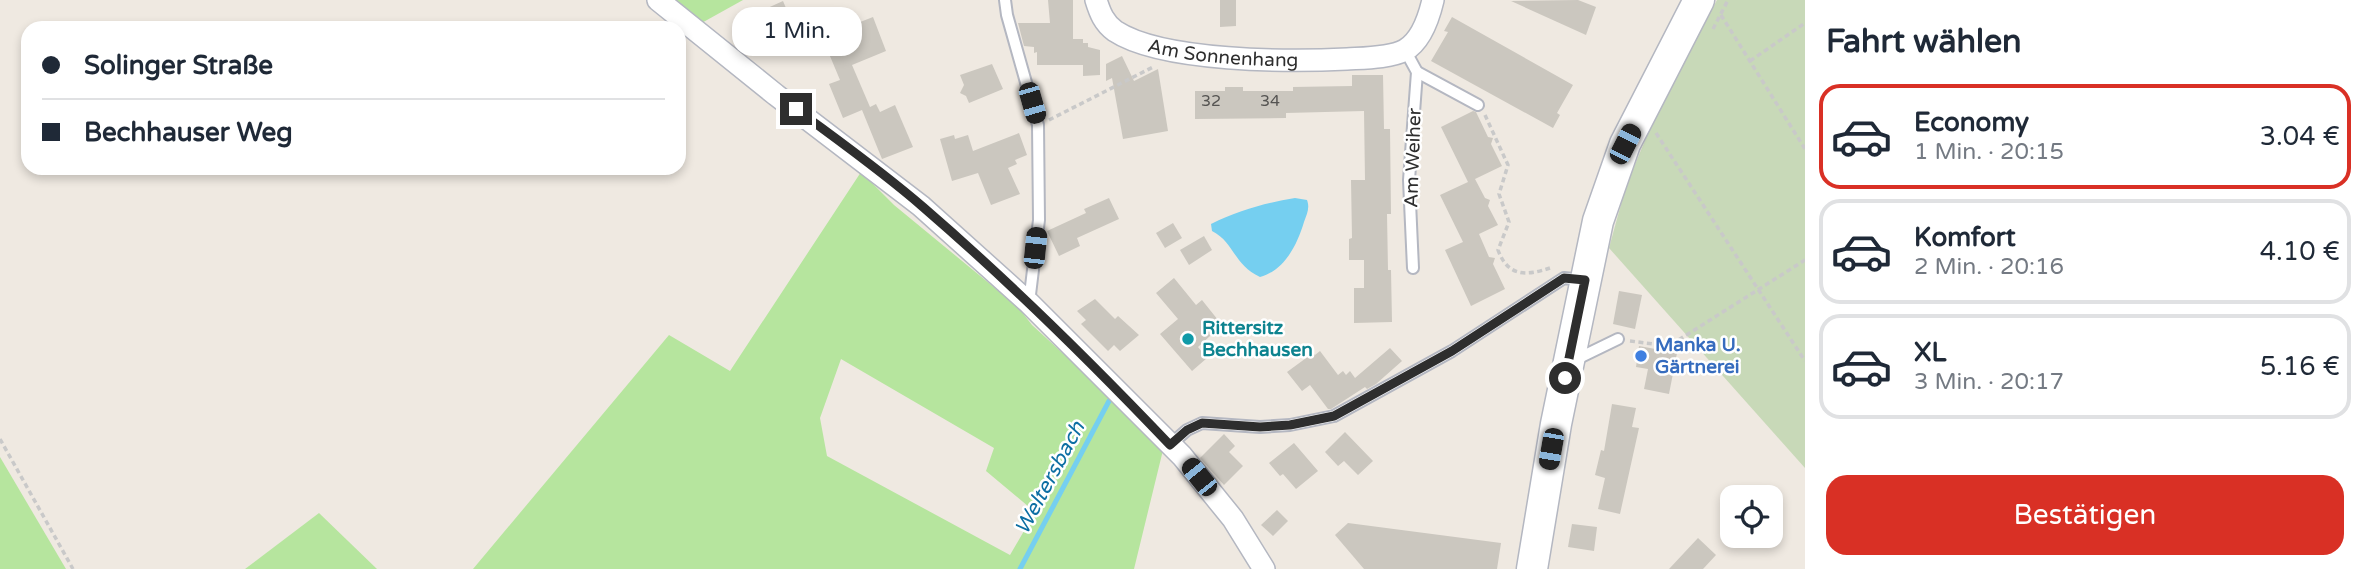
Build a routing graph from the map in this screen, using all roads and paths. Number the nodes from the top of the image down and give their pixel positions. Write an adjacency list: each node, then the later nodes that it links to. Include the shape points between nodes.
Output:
1 (658, 0): 7 (street)
2 (1005, 0): 17 (lane)
3 (1096, 0): 12 (street, Am Sonnenhang, via 1102,18 1115,31 1141,43)
4 (1433, 0): 11 (street, via 1420,34)
5 (1728, 0): 6 (path)
6 (1710, 8): 10 (path); 13 (path); 22 (main road, via 1625,144 1601,210)
7 (684, 21)
8 (686, 23): 24 (street, via 921,205)
9 (1805, 23): 13 (path)
10 (1708, 37)
11 (1405, 50): 12 (street, Am Sonnenhang, via 1372,58 1306,61); 14 (lane)
12 (1182, 51): 17 (path)
13 (1750, 61): 18 (path)
14 (1417, 72): 15 (lane); 21 (lane, Am Weiher, via 1409,180)
15 (1478, 105): 20 (path, via 1508,165 1499,194 1509,222 1498,250 1503,263 1529,274)
16 (1656, 124): 23 (path, via 1656,134)
17 (1038, 125): 24 (lane, via 1039,220)
18 (1805, 149)
19 (1805, 260): 23 (path)
20 (1554, 267)
21 (1413, 268)
22 (1585, 280): 26 (main road); 29 (lane, via 1564,278 1452,351 1334,416 1260,427 1202,423)
23 (1760, 290): 25 (path, via 1669,346); 27 (path)
24 (1029, 303): 29 (street)
25 (1618, 339): 26 (lane, via 1583,356)
26 (1569, 354): 32 (main road)
27 (1805, 361)
28 (0, 439): 30 (path)
29 (1170, 445): 31 (street, via 1233,519)
30 (74, 569)
31 (1264, 569)
32 (1532, 569)

